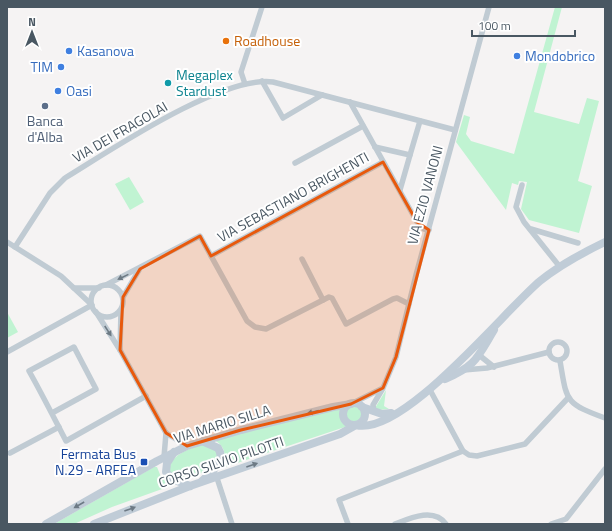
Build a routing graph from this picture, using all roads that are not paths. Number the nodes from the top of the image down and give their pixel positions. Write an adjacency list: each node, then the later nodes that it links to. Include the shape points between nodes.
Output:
1 (262, 7): 4 (street, via 241,72)
2 (489, 7): 9 (street, VIA EZIO VANONI)
3 (262, 80): 4 (street, VIA DEI FRAGOLAI); 5 (street, VIA DEI FRAGOLAI); 5 (street, via 283,118)
4 (245, 84): 21 (street, VIA DEI FRAGOLAI, via 224,90 176,113 65,178 50,193)
5 (322, 95): 6 (street, VIA DEI FRAGOLAI)
6 (350, 102): 7 (street, VIA DEI FRAGOLAI); 8 (street)
7 (420, 121): 9 (street, VIA DEI FRAGOLAI); 11 (street)
8 (364, 126): 10 (street); 13 (street)
9 (455, 130): 17 (street, VIA EZIO VANONI)
10 (375, 147): 11 (street); 12 (street)
11 (410, 155): 15 (street)
12 (383, 162): 15 (street); 22 (street, VIA SEBASTIANO BRIGHENTI)
13 (295, 163)
14 (522, 185): 16 (street, via 516,207)
15 (400, 190): 17 (street, via 417,222)
16 (530, 229): 20 (street); 24 (street)
17 (429, 230): 31 (street, VIA EZIO VANONI)
18 (7, 242): 21 (street)
19 (605, 242): 24 (street, CORSO SILVIO PILOTTI, via 575,256)
20 (578, 243)
21 (15, 247): 27 (street)
22 (211, 256): 25 (street, VIA SEBASTIANO BRIGHENTI, via 200,236); 30 (street, via 247,321 255,327 266,329)
23 (302, 259): 30 (street)
24 (560, 267): 35 (street, CORSO SILVIO PILOTTI, via 540,281)
25 (140, 269): 26 (street, VIA SEBASTIANO BRIGHENTI, one-way to 26); 29 (street, VIA SEBASTIANO BRIGHENTI)
26 (106, 285): 28 (street); 29 (street, via 119,290)
27 (74, 288): 28 (street); 32 (street)
28 (99, 288): 32 (street, via 93,294)
29 (123, 297): 33 (street)
30 (323, 300): 31 (street, via 332,298 346,324 397,298)
31 (409, 304): 45 (street, VIA EZIO VANONI, via 396,357)
32 (92, 305): 34 (street); 37 (street)
33 (121, 310): 34 (street, via 114,316 105,317); 36 (street)
34 (96, 312): 36 (street, one-way to 36)
35 (501, 319): 39 (street, CORSO SILVIO PILOTTI); 40 (street, CORSO SILVIO PILOTTI)
36 (120, 350): 47 (street)
37 (7, 352)
38 (549, 352): 41 (street, via 554,360); 41 (street, via 550,346 555,342 564,344 568,352); 42 (street)
39 (467, 353): 40 (street); 43 (street); 44 (street, CORSO SILVIO PILOTTI)
40 (479, 355): 42 (street); 43 (street, CORSO SILVIO PILOTTI)
41 (560, 361): 48 (street)
42 (494, 367): 43 (street)
43 (468, 368): 44 (street, CORSO SILVIO PILOTTI)
44 (440, 381): 46 (street, CORSO SILVIO PILOTTI)
45 (383, 388): 49 (street); 51 (street, VIA EZIO VANONI, via 373,405)
46 (430, 390): 52 (street, CORSO SILVIO PILOTTI); 61 (street)
47 (146, 396): 56 (street, via 66,441); 57 (street)
48 (568, 398): 54 (street, via 577,406); 61 (street, via 526,444 477,456)
49 (351, 404): 50 (street); 55 (street, via 345,408 344,418 350,424); 58 (street, VIA MARIO SILLA, one-way to 58, via 333,406)
50 (362, 407): 51 (street); 55 (street, via 362,422)
51 (374, 412): 52 (street)
52 (398, 412): 55 (street, CORSO SILVIO PILOTTI, via 375,423)
53 (52, 413): 53 (street, via 96,389 74,347 29,371); 56 (street)
54 (605, 418)
55 (356, 425): 66 (street, CORSO SILVIO PILOTTI, one-way to 55, via 340,434)
56 (59, 427): 62 (street)
57 (166, 433): 59 (street); 63 (street)
58 (202, 441): 59 (street, VIA MARIO SILLA); 64 (street, via 215,445 221,452 221,460)
59 (188, 446): 60 (street, VIA MARIO SILLA)
60 (175, 451): 63 (street, VIA MARIO SILLA); 68 (street, via 166,472 172,479)
61 (463, 451): 72 (street, via 339,500)
62 (8, 452)
63 (164, 457): 69 (street, VIA MARIO SILLA, one-way to 69)
64 (216, 468): 66 (street); 67 (street)
65 (605, 468): 75 (street, via 566,519)
66 (216, 478): 67 (street, CORSO SILVIO PILOTTI); 71 (street)
67 (200, 483): 68 (street, CORSO SILVIO PILOTTI)
68 (190, 486): 70 (street, CORSO SILVIO PILOTTI, one-way to 68)
69 (46, 524)
70 (94, 524)
71 (232, 524)
72 (348, 524)
73 (395, 524): 74 (street, via 415,516 426,515 436,516)
74 (446, 524)
75 (551, 524)

